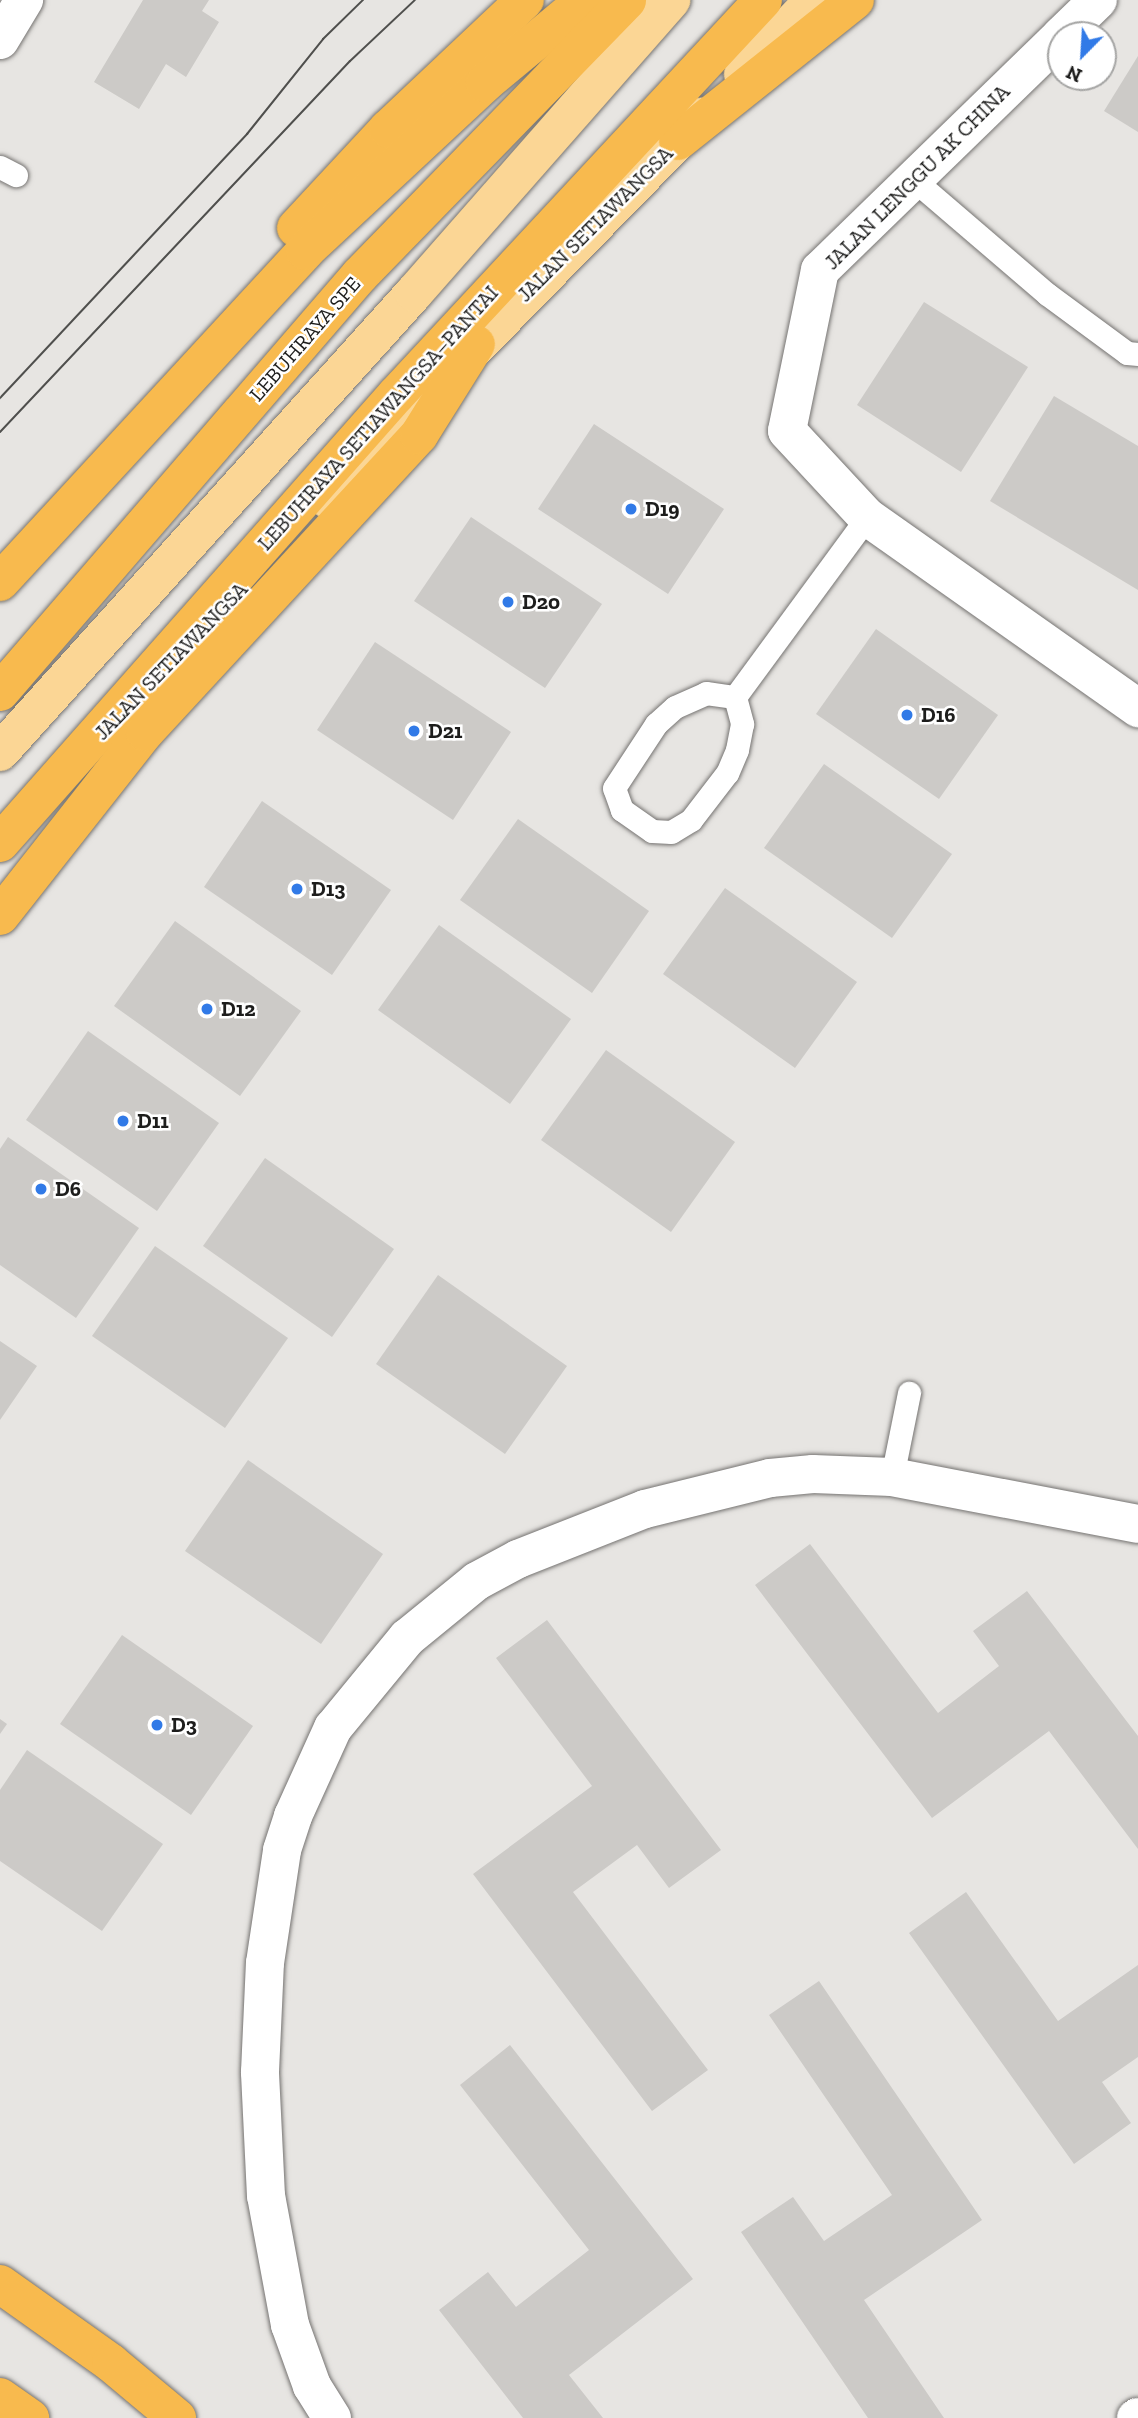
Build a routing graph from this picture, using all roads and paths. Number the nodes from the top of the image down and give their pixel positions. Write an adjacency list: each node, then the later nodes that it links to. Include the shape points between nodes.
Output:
1 (24, 0): 11 (street)
2 (525, 0): 18 (highway, via 388,129)
3 (585, 0): 19 (highway, via 485,83 305,251)
4 (626, 0): 20 (highway, LEBUHRAYA SPE, via 360,275)
5 (671, 0): 23 (main road)
6 (763, 0): 24 (highway, LEBUHRAYA SETIAWANGSA–PANTAI, via 396,395)
7 (814, 0): 13 (main road, JALAN SETIAWANGSA)
8 (855, 0): 13 (highway)
9 (1098, 0): 10 (street, JALAN LENGGU AK CHINA)
10 (1077, 21)
11 (0, 40)
12 (1047, 51): 14 (street, JALAN LENGGU AK CHINA)
13 (678, 141): 15 (main road, JALAN SETIAWANGSA)
14 (914, 180): 16 (lane, via 1047,294 1127,353); 17 (street, JALAN LENGGU AK CHINA, via 820,270 787,431)
15 (476, 344): 24 (main road, JALAN SETIAWANGSA); 25 (highway, via 419,435 145,732)
16 (1138, 354)
17 (867, 517): 21 (lane); 22 (street, JALAN LENGGU AK CHINA)
18 (0, 543)
19 (0, 582)
20 (0, 692)
21 (735, 697): 21 (lane, via 742,724 737,750 727,774 691,820 671,832 652,831 622,810 614,788 656,724 676,707 706,693)
22 (1138, 708)
23 (0, 752)
24 (0, 843)
25 (0, 916)
26 (909, 1393): 27 (lane)
27 (892, 1477): 28 (street); 34 (street, via 813,1474 718,1488 645,1509 518,1559 439,1607 407,1638 333,1728 282,1850 265,1962 260,2072 266,2196 290,2325 312,2386)
28 (1138, 1524)
29 (0, 2284): 33 (highway, via 111,2362)
30 (0, 2399): 31 (highway); 32 (highway)
31 (20, 2418)
32 (30, 2418)
33 (177, 2418)
34 (332, 2418)

